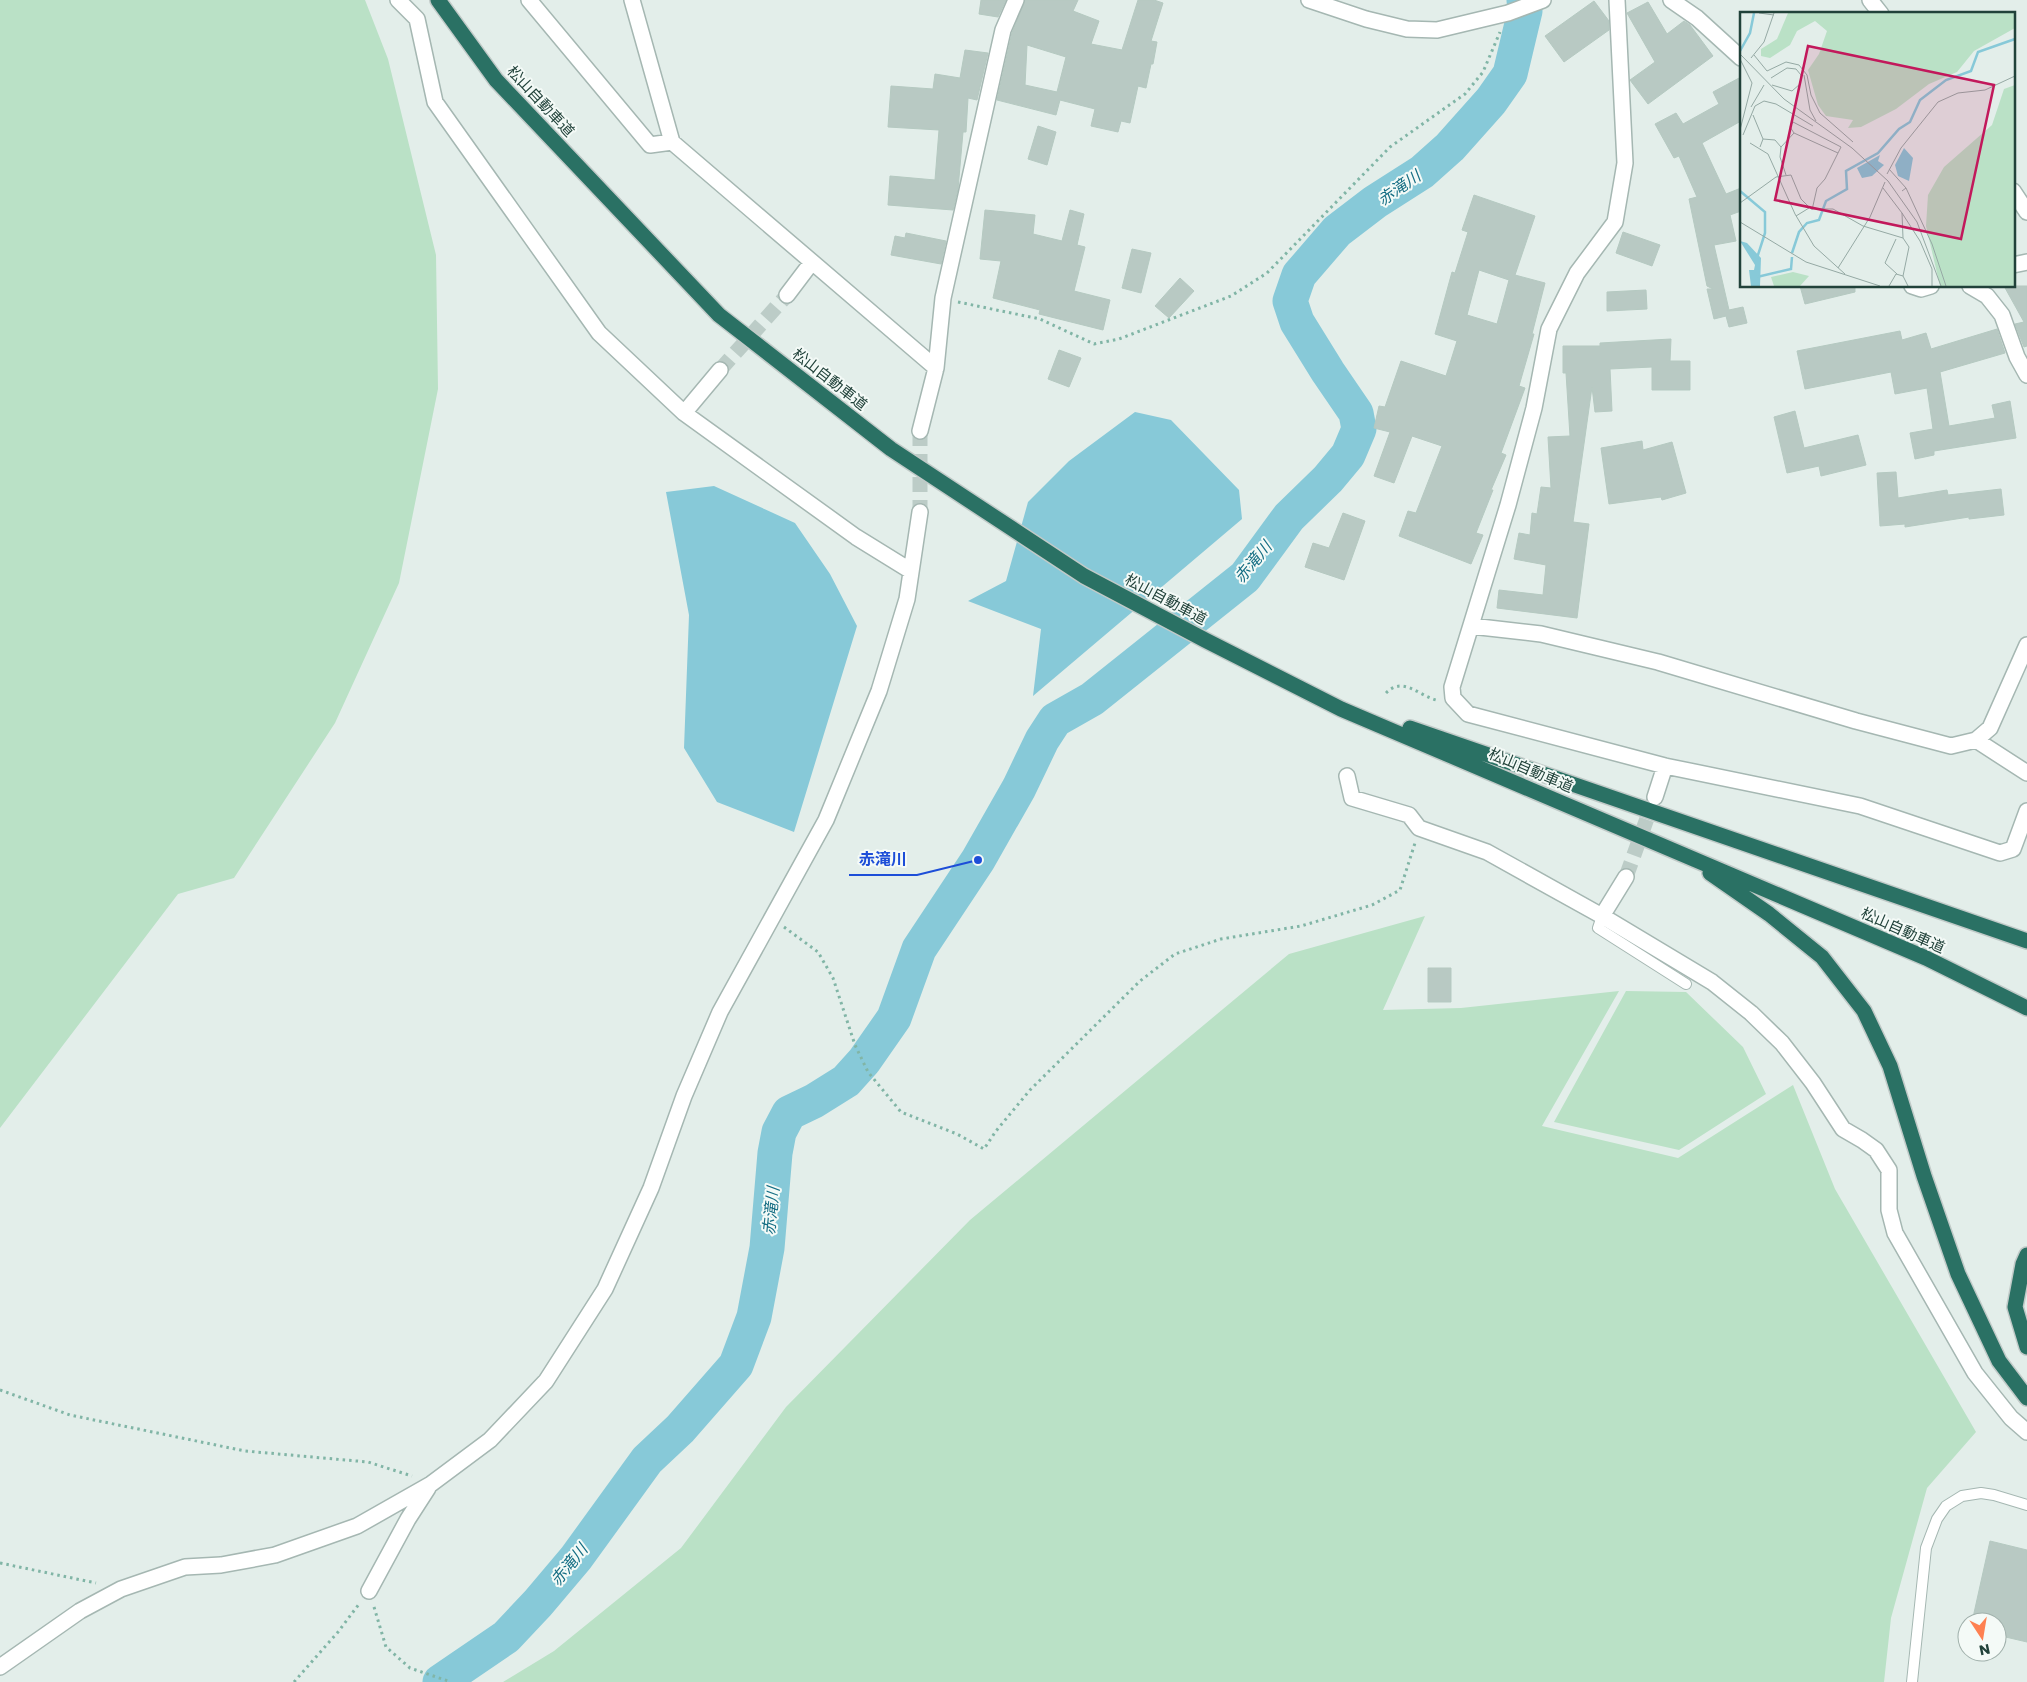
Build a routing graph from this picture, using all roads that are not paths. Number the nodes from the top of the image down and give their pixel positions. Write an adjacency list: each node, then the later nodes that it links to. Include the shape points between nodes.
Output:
1 (398, 0): 24 (street, via 417,19 435,102 599,333)
2 (438, 0): 30 (highway, 松山自動車道, via 496,80 719,315 891,449 1084,576)
3 (529, 0): 13 (street, via 650,145)
4 (632, 0): 13 (street)
5 (1016, 0): 21 (street, via 1003,30 943,298)
6 (1309, 0): 10 (street, via 1407,29 1437,30)
7 (1617, 0): 28 (street, via 1624,163 1615,222 1577,273 1549,329 1534,408)
8 (1671, 0): 12 (street, via 1697,18)
9 (1870, 0): 11 (street)
10 (1539, 2)
11 (1879, 12)
12 (1740, 57)
13 (672, 142): 16 (street)
14 (2014, 192): 15 (street)
15 (2027, 212)
16 (812, 262): 20 (street); 21 (street)
17 (2027, 262): 18 (street)
18 (2014, 265)
19 (1973, 288): 23 (street, via 1987,296 2002,315)
20 (787, 294)
21 (936, 368): 25 (street)
22 (720, 370): 24 (street)
23 (2027, 375)
24 (684, 413): 27 (street, via 848,531)
25 (920, 431)
26 (920, 512): 27 (street)
27 (911, 571): 47 (street, via 907,599 879,691 826,820 720,1012 684,1096 651,1188 605,1289 546,1381 490,1440)
28 (1471, 626): 31 (street, via 1540,634 1658,662 1951,746); 32 (street, via 1452,687 1452,698 1468,714)
29 (2027, 645): 31 (street, via 1990,728)
30 (1318, 697): 37 (highway, 松山自動車道); 40 (highway)
31 (1976, 740): 33 (street)
32 (1666, 766): 35 (street); 36 (street, via 1860,806 2000,853 2013,849)
33 (2027, 773)
34 (1347, 776): 39 (street, via 1352,798 1409,815 1419,828 1487,852)
35 (1655, 797)
36 (2027, 812)
37 (1684, 855): 42 (highway, 松山自動車道, via 1926,958); 45 (highway, via 1769,914 1822,957 1864,1011 1890,1066 1958,1274 1999,1361)
38 (1626, 877): 39 (street)
39 (1602, 916): 41 (lane, via 1598,928); 46 (street, via 1712,982 1751,1012 1782,1043 1843,1129 1876,1150 1889,1170 1888,1210 1895,1233 1975,1373 2010,1418)
40 (2027, 941)
41 (1686, 984)
42 (2027, 1008)
43 (2027, 1255): 44 (highway, via 2015,1307)
44 (2027, 1347)
45 (2027, 1398)
46 (2027, 1432)
47 (431, 1484): 49 (street); 50 (street, via 357,1526 275,1555 221,1565 185,1567 121,1589 80,1612)
48 (2027, 1505): 51 (lane, via 1981,1493 1962,1496 1946,1506 1937,1519 1926,1548)
49 (369, 1591)
50 (0, 1667)
51 (1912, 1682)

